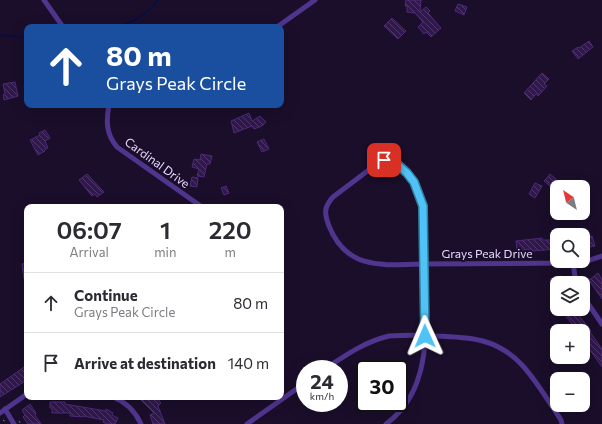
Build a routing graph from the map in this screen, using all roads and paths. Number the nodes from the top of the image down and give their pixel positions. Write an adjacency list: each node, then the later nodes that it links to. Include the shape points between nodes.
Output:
1 (44, 0): 3 (street)
2 (315, 0): 4 (street)
3 (61, 24)
4 (280, 24)
5 (108, 108): 6 (street, Cardinal Drive, via 108,130 117,147)
6 (198, 204)
7 (602, 256): 8 (street, Grays Peak Drive)
8 (590, 260)
9 (550, 263): 10 (street, Grays Peak Drive)
10 (424, 264): 10 (street, via 423,206 414,182 395,162 378,162 333,197 328,204 326,212 332,232 349,254 370,264); 13 (street, Grays Peak Drive)
11 (590, 306): 12 (street)
12 (602, 324)
13 (425, 336): 14 (street, via 389,336 377,339 356,348); 27 (street, Grays Peak Drive, via 422,366 416,387 398,414); 28 (street, via 460,336 477,339 506,351 523,366)
14 (339, 360)
15 (296, 389): 17 (street)
16 (24, 396): 20 (street)
17 (284, 398)
18 (118, 400): 25 (street, via 130,407)
19 (281, 400): 26 (street)
20 (2, 411): 22 (street)
21 (2, 420): 23 (path)
22 (16, 422): 24 (path)
23 (8, 424)
24 (21, 424)
25 (141, 424)
26 (247, 424)
27 (386, 424)
28 (562, 424)

